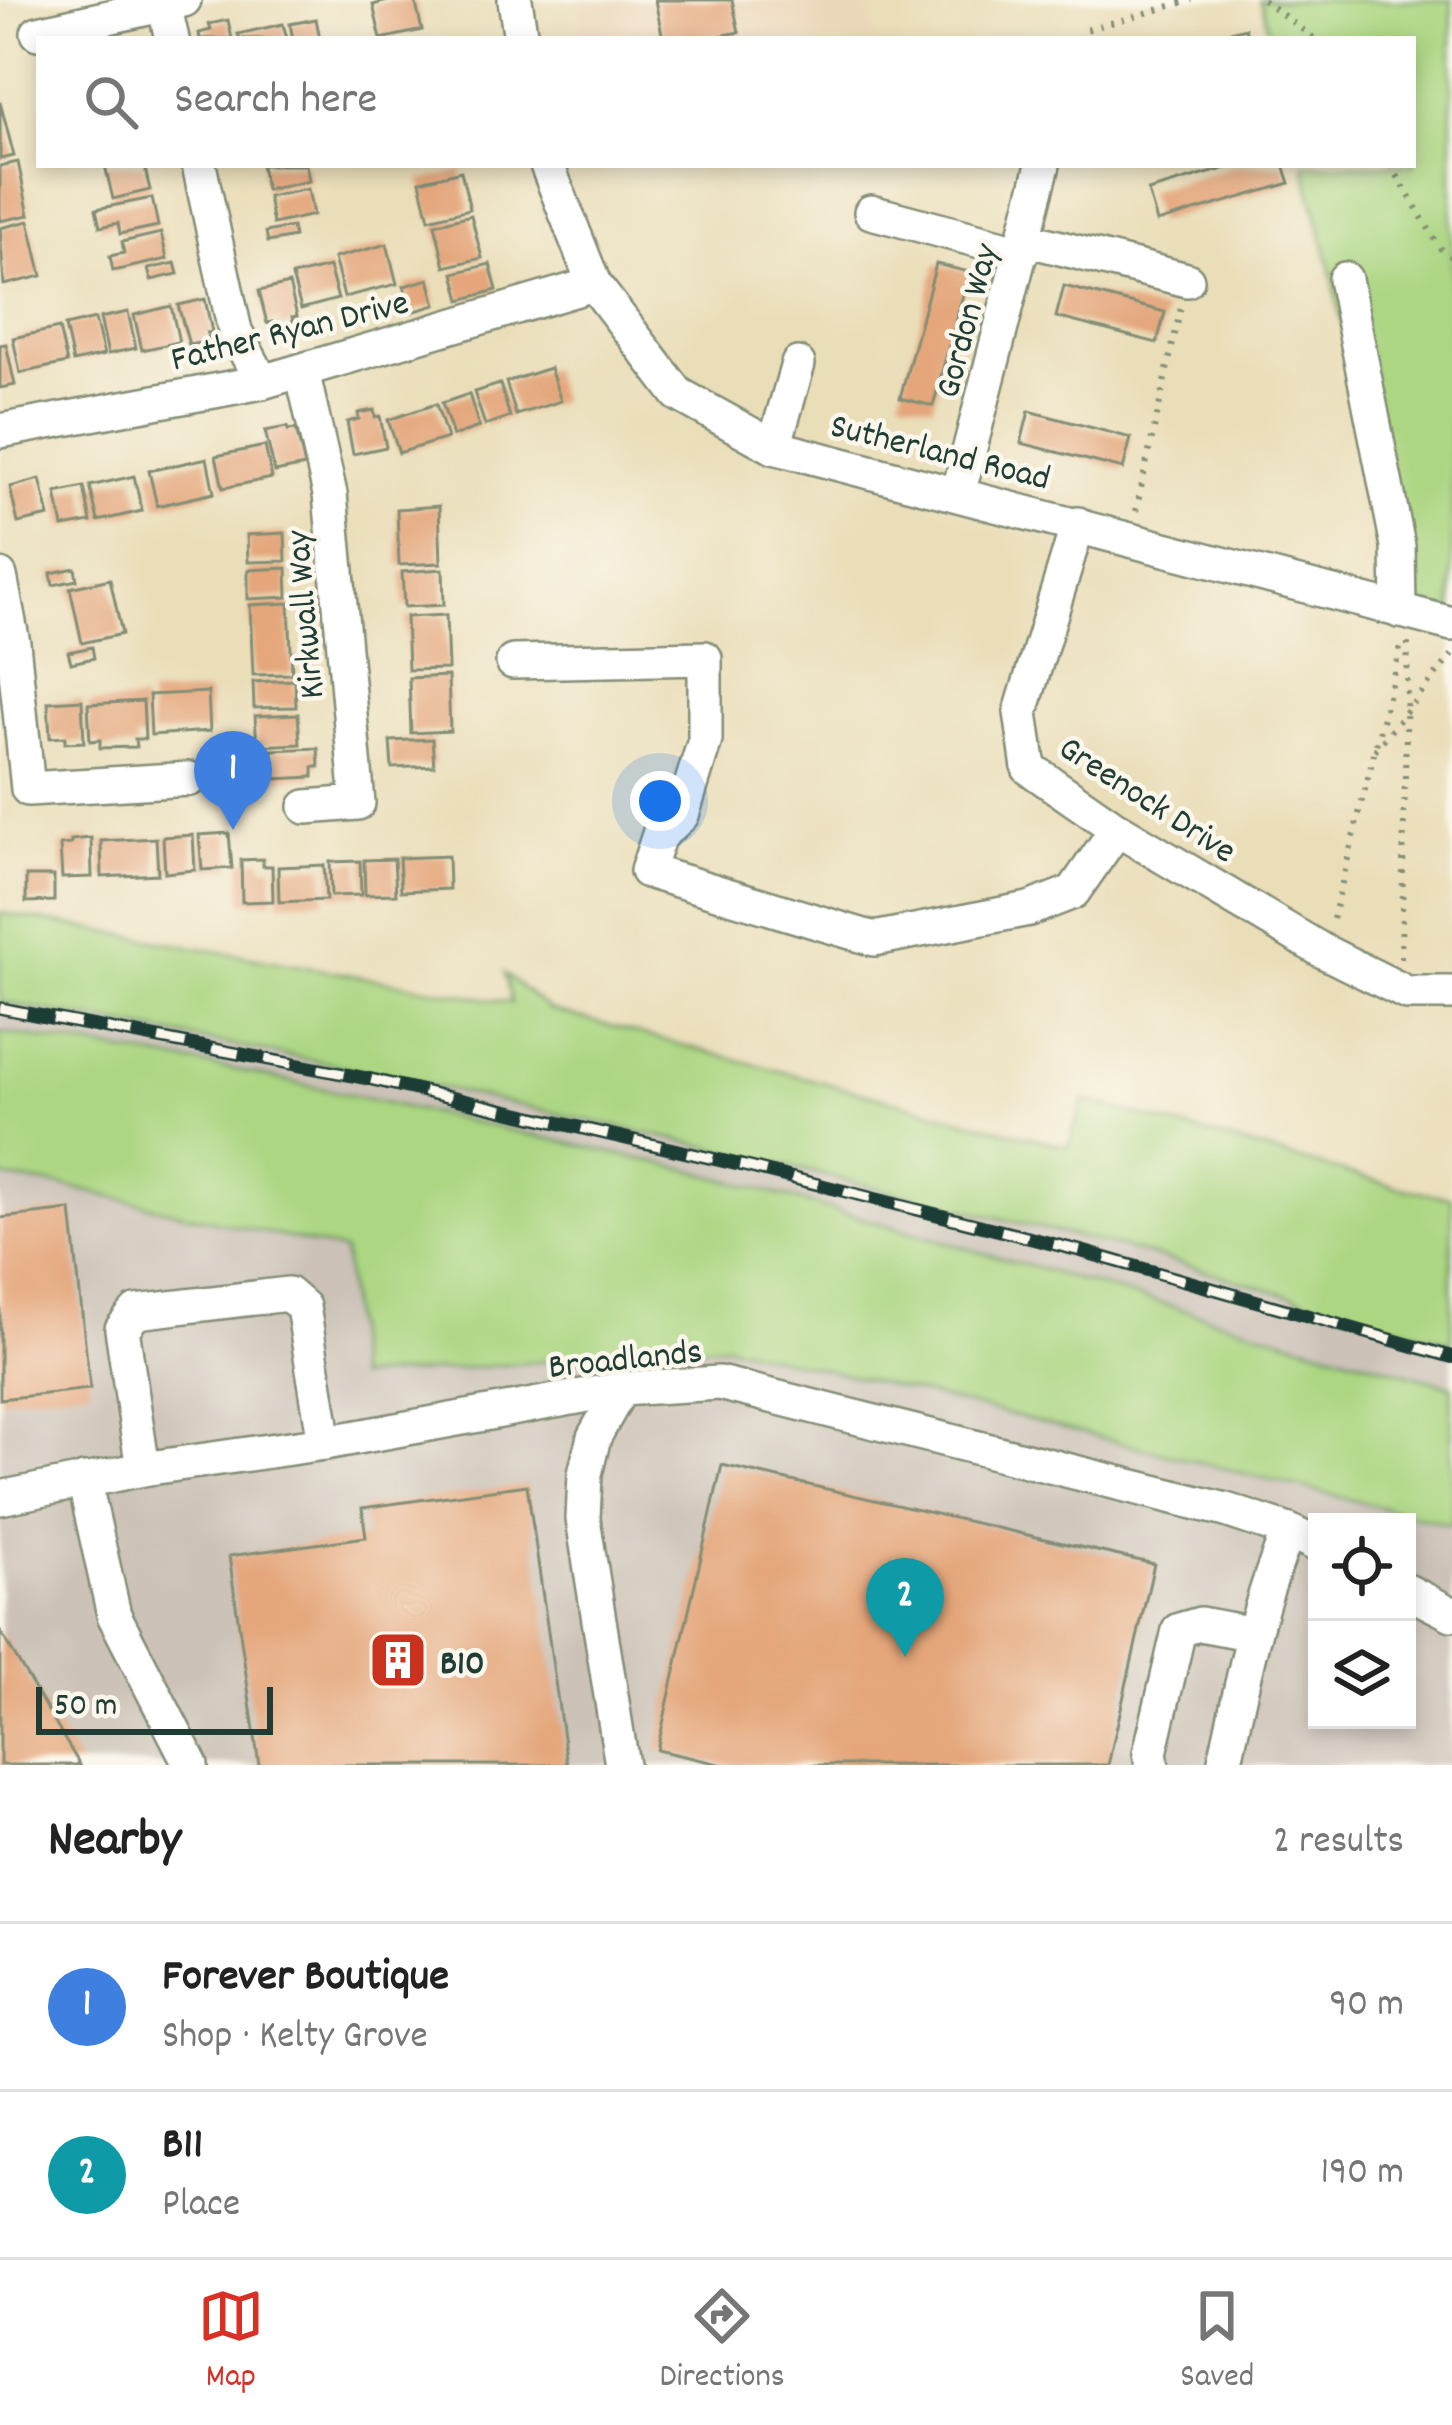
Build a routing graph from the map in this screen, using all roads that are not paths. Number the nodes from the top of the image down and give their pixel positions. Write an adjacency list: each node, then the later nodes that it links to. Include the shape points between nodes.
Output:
1 (515, 0): 5 (street)
2 (170, 2): 3 (street); 4 (street)
3 (38, 33)
4 (172, 36)
5 (521, 36)
6 (200, 168): 16 (street, via 235,331)
7 (548, 168): 13 (street, Sutherland Road)
8 (1041, 168): 10 (street, Gordon Way)
9 (871, 212): 10 (street)
10 (1023, 246): 12 (street); 19 (street, Gordon Way)
11 (1345, 279): 22 (street, via 1399,546)
12 (1187, 280)
13 (594, 284): 15 (street, Father Ryan Drive); 18 (street, Sutherland Road, via 678,394)
14 (798, 364): 18 (street)
15 (302, 371): 16 (street, Father Ryan Drive); 26 (street, Kirkwall Way, via 330,494 358,803)
16 (262, 382): 17 (street, Father Ryan Drive)
17 (0, 430)
18 (774, 447): 19 (street, Sutherland Road)
19 (958, 494): 20 (street, Sutherland Road)
20 (1078, 524): 22 (street, Sutherland Road); 27 (street, Greenock Drive, via 1021,712 1023,730 1029,768)
21 (0, 576): 25 (street, via 28,789)
22 (1404, 612): 23 (street, Sutherland Road)
23 (1452, 624)
24 (513, 662): 27 (street, via 705,658 705,740 682,815 662,825 647,871 874,939 1029,909 1073,892)
25 (190, 779)
26 (306, 807)
27 (1117, 829): 28 (street, Greenock Drive, via 1407,993)
28 (1452, 993)
29 (621, 1389): 30 (street, Broadlands); 34 (street, Broadlands, via 719,1383 1226,1510); 39 (street, via 594,1437 583,1519)
30 (325, 1443): 31 (street, Broadlands); 31 (street, via 303,1307 288,1294 136,1312 122,1329)
31 (143, 1469): 32 (street, Broadlands)
32 (84, 1480): 33 (street, Broadlands); 38 (street, via 114,1615)
33 (0, 1498)
34 (1303, 1538): 37 (street, via 1274,1563)
35 (1416, 1596): 36 (street)
36 (1452, 1614)
37 (1254, 1634): 40 (street, via 1200,1624 1179,1630); 41 (street)
38 (191, 1765)
39 (622, 1765)
40 (1152, 1765)
41 (1224, 1765)

